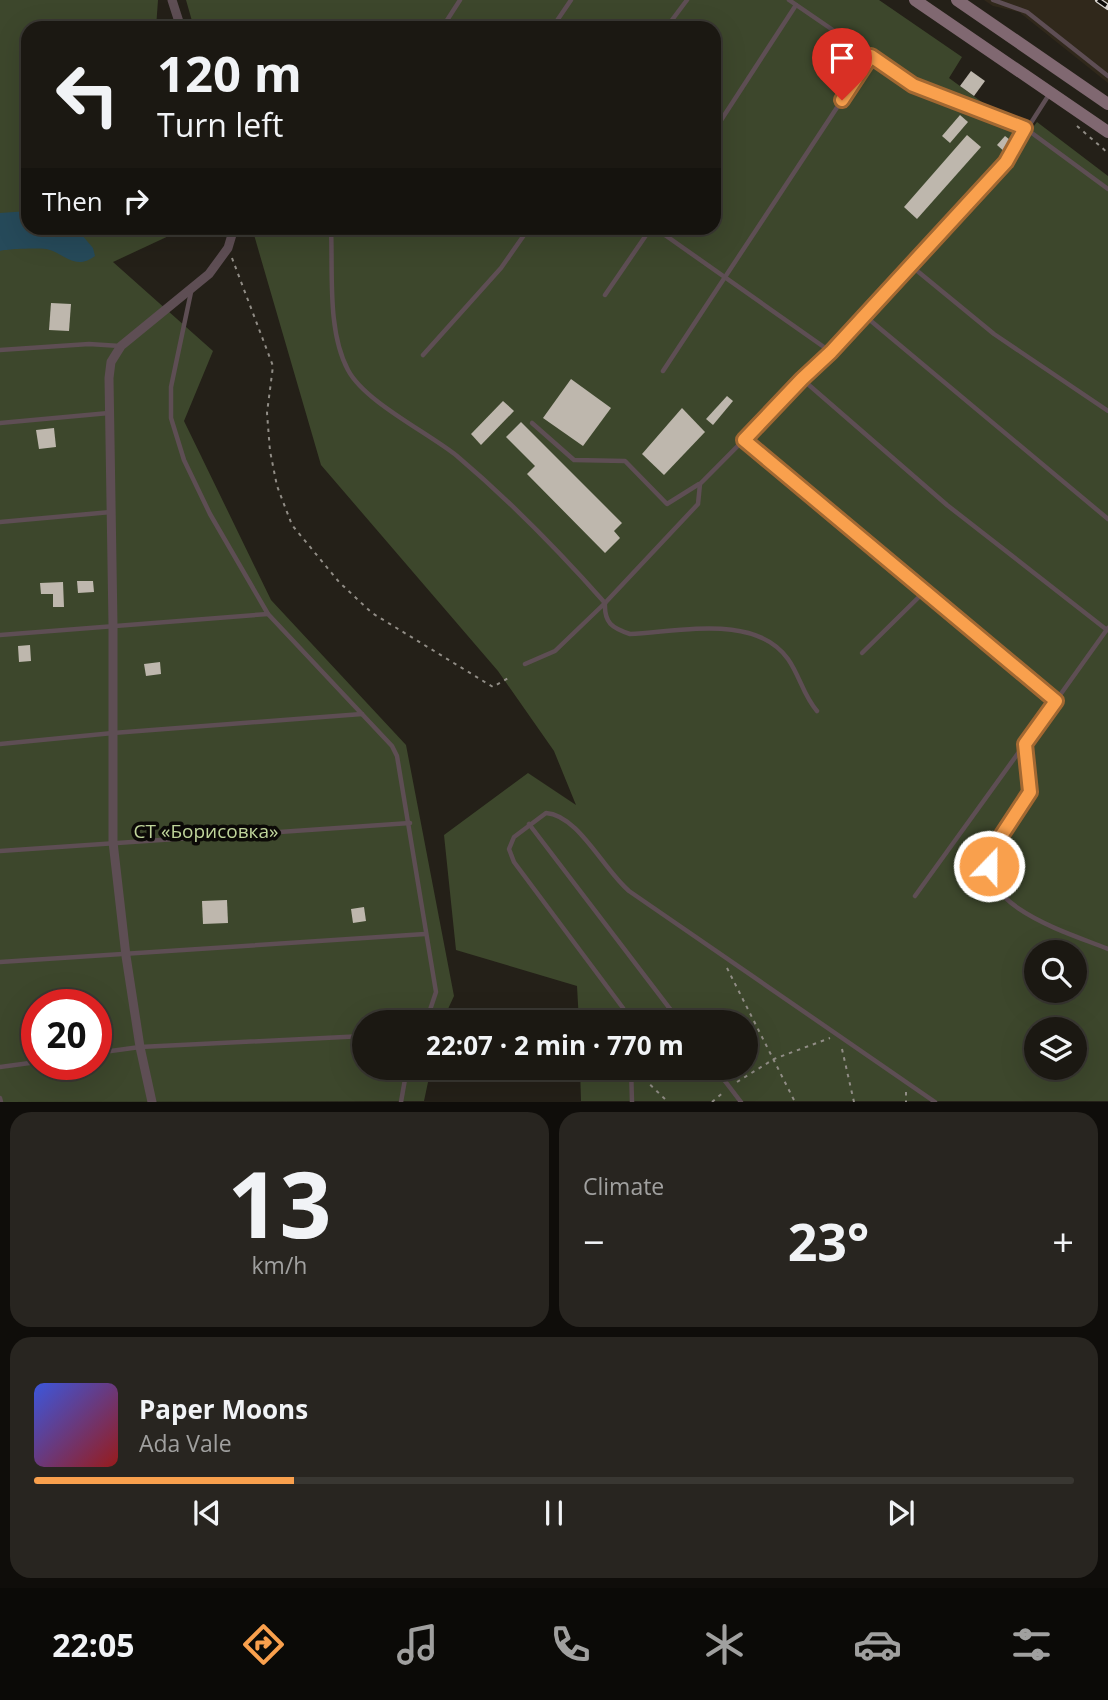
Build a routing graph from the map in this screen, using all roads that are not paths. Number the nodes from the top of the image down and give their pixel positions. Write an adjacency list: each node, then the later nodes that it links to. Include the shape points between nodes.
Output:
1 (172, 0): 10 (street)
2 (460, 0): 11 (lane)
3 (571, 0): 12 (lane)
4 (687, 0): 13 (lane)
5 (789, 0): 9 (lane)
6 (915, 0): 16 (main road)
7 (957, 0): 17 (main road)
8 (993, 0): 15 (lane, via 1027,12)
9 (796, 5): 14 (lane); 18 (lane)
10 (179, 21)
11 (446, 21)
12 (557, 21)
13 (671, 21)
14 (871, 56): 19 (lane, via 913,85); 28 (lane)
15 (1108, 76)
16 (1050, 93): 19 (lane); 20 (main road)
17 (1108, 104)
18 (721, 120)
19 (1025, 128): 21 (lane); 27 (lane, via 1006,162)
20 (1108, 132)
21 (1108, 190)
22 (232, 235): 29 (street, via 209,275)
23 (331, 235): 48 (lane, via 336,341 349,372 372,396 456,455 561,553)
24 (524, 235): 35 (lane)
25 (648, 235): 30 (lane)
26 (663, 235): 28 (lane)
27 (909, 265): 31 (lane); 38 (lane, via 994,334)
28 (726, 277): 34 (lane); 36 (lane)
29 (192, 290): 32 (street); 49 (lane, via 171,387 171,418 184,460 210,514)
30 (606, 295)
31 (865, 316): 34 (lane); 45 (lane)
32 (121, 346): 33 (lane); 39 (street, via 108,378)
33 (0, 350)
34 (831, 352): 37 (lane)
35 (423, 355)
36 (663, 371)
37 (802, 379): 42 (lane); 51 (lane, via 947,505)
38 (1108, 411)
39 (110, 413): 40 (lane); 44 (street)
40 (0, 422)
41 (531, 423): 43 (lane, via 574,460 625,461 667,504)
42 (744, 440): 43 (lane); 47 (lane)
43 (700, 484): 48 (lane, via 698,504)
44 (111, 512): 46 (lane); 50 (street)
45 (1108, 519)
46 (0, 522)
47 (925, 591): 53 (lane); 55 (lane)
48 (605, 603): 54 (lane, via 555,651); 56 (lane, via 604,617 613,629 629,635 737,628 770,640 787,659)
49 (268, 614): 50 (lane); 57 (lane)
50 (113, 625): 52 (lane); 58 (street)
51 (1107, 629): 55 (lane)
52 (0, 635)
53 (862, 653)
54 (525, 664)
55 (1056, 701): 60 (lane)
56 (817, 711)
57 (363, 714): 58 (lane); 61 (lane, via 397,756)
58 (113, 733): 59 (lane); 63 (street)
59 (0, 744)
60 (1025, 744): 65 (lane); 67 (lane, via 1030,792 992,850 989,866 995,882 1005,900 1021,912)
61 (410, 823): 63 (lane); 66 (lane)
62 (529, 824): 71 (lane, via 513,836 509,849 514,862); 72 (lane); 85 (lane, via 546,813 560,814 613,877)
63 (113, 842): 64 (lane); 68 (street)
64 (0, 851)
65 (915, 896)
66 (425, 934): 68 (lane); 70 (lane, via 436,992)
67 (1108, 949)
68 (126, 956): 69 (lane); 74 (street)
69 (0, 962)
70 (430, 1010)
71 (624, 1010)
72 (672, 1010)
73 (352, 1037): 74 (lane)
74 (140, 1047): 75 (lane); 81 (street)
75 (112, 1051)
76 (21, 1064): 77 (lane)
77 (0, 1067)
78 (405, 1080): 82 (lane)
79 (632, 1080): 83 (lane)
80 (724, 1080): 84 (lane)
81 (152, 1101)
82 (401, 1101)
83 (632, 1101)
84 (741, 1101)
85 (935, 1101)

